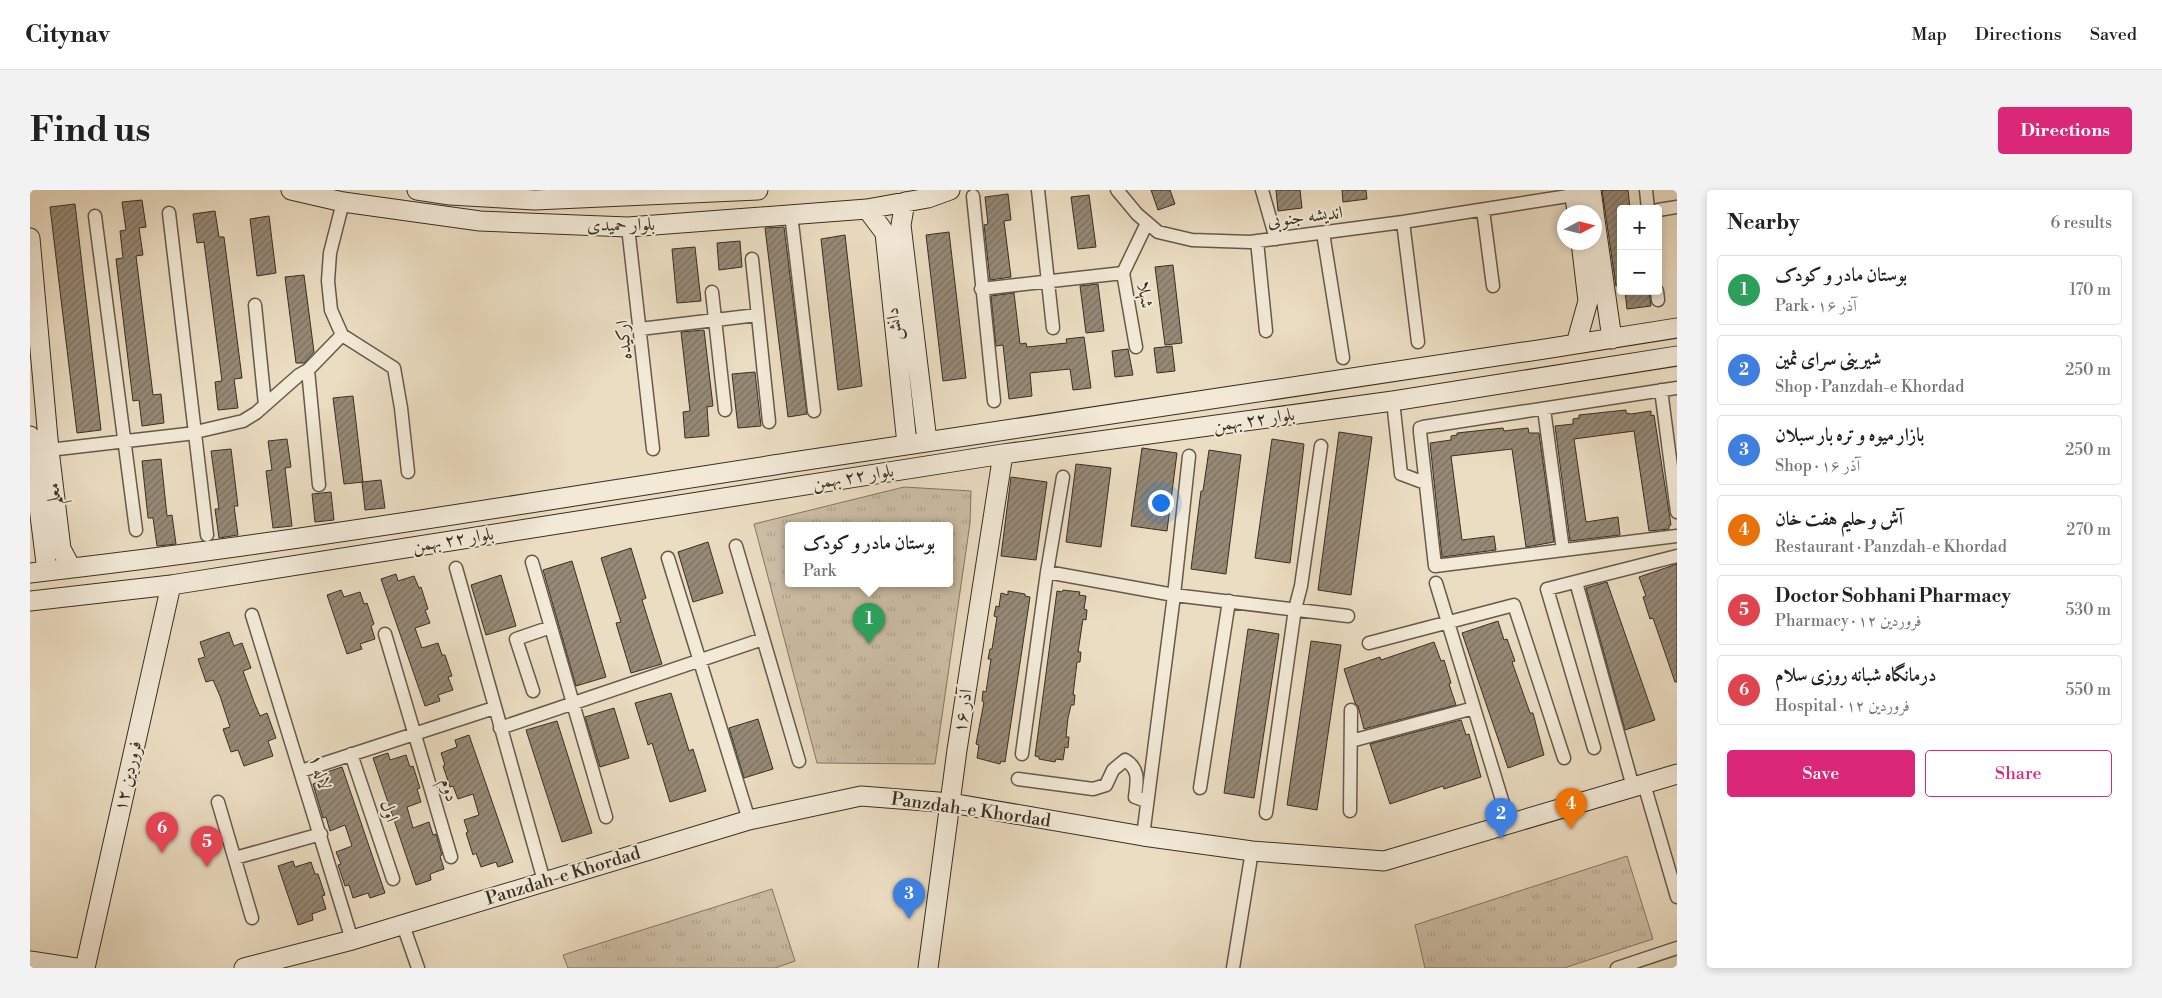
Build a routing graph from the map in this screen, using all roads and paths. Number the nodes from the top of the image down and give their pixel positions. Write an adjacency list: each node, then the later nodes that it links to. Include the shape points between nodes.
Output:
1 (291, 190): 13 (main road, بلوار حمیدی)
2 (417, 190): 10 (main road, via 535,200)
3 (752, 190): 4 (main road); 10 (main road)
4 (758, 190)
5 (950, 190): 14 (main road, بلوار حمیدی)
6 (1038, 190): 34 (street)
7 (1117, 190): 24 (street, اندیشه جنوبی)
8 (1262, 190): 28 (street)
9 (1646, 190): 15 (street)
10 (626, 193)
11 (974, 196): 36 (street)
12 (1579, 197): 19 (street, اندیشه جنوبی)
13 (343, 202): 25 (main road, بلوار حمیدی, via 480,221); 47 (street, via 330,253 328,281 331,310)
14 (905, 202): 17 (main road, بلوار حمیدی); 69 (main road, دانش, via 901,225)
15 (1648, 205)
16 (1677, 206): 18 (street)
17 (867, 209): 21 (main road, بلوار حمیدی); 70 (main road, دانش, via 885,233)
18 (1662, 209)
19 (1483, 210): 23 (street, اندیشه جنوبی); 35 (street)
20 (169, 213): 65 (street)
21 (791, 214): 25 (main road, بلوار حمیدی); 62 (street)
22 (95, 216): 68 (street)
23 (1403, 222): 26 (street, اندیشه جنوبی); 49 (street)
24 (1147, 223): 29 (street, اندیشه جنوبی, via 1158,232 1192,240); 33 (street, شهلا)
25 (628, 227): 45 (street, ارکیده)
26 (1323, 233): 28 (street, اندیشه جنوبی); 53 (street)
27 (30, 238): 73 (main road, معلم)
28 (1276, 239): 29 (street, اندیشه جنوبی)
29 (1257, 241): 46 (street)
30 (1582, 250): 39 (main road)
31 (1599, 250): 37 (main road)
32 (752, 259): 41 (street)
33 (1123, 273): 34 (street); 51 (street, شهلا)
34 (1048, 281): 36 (street); 43 (street)
35 (1494, 286)
36 (981, 289): 57 (street)
37 (1605, 291): 39 (main road); 48 (main road)
38 (712, 292): 42 (street)
39 (1588, 301): 50 (main road)
40 (255, 305): 59 (street)
41 (757, 315): 42 (street); 64 (street)
42 (716, 320): 45 (street); 61 (street)
43 (1053, 328)
44 (1677, 328): 48 (main road, بلوار ۲۲ بهمن)
45 (640, 329): 72 (street, ارکیده)
46 (1266, 331)
47 (342, 336): 54 (street); 76 (street, via 394,368)
48 (1612, 339): 50 (main road, بلوار ۲۲ بهمن)
49 (1418, 342)
50 (1576, 344): 63 (main road, بلوار ۲۲ بهمن)
51 (1136, 347)
52 (1677, 356): 58 (main road, بلوار ۲۲ بهمن)
53 (1343, 358)
54 (308, 370): 59 (street); 79 (street)
55 (1677, 388): 56 (street)
56 (1661, 390): 60 (street); 81 (street)
57 (994, 401)
58 (1393, 401): 67 (main road, بلوار ۲۲ بهمن); 78 (street, via 1400,474)
59 (265, 405): 65 (street, via 243,421)
60 (1544, 409): 78 (street, via 1420,428); 88 (street)
61 (725, 410)
62 (814, 412)
63 (1116, 414): 67 (main road); 69 (main road, بلوار ۲۲ بهمن)
64 (769, 422)
65 (194, 432): 68 (street); 84 (street)
66 (30, 436): 86 (main road, معلم)
67 (1120, 438): 74 (main road, بلوار ۲۲ بهمن)
68 (125, 440): 73 (street); 83 (street)
69 (926, 442): 70 (main road, بلوار ۲۲ بهمن)
70 (907, 444): 80 (main road, بلوار ۲۲ بهمن)
71 (1321, 446): 102 (street)
72 (653, 449)
73 (49, 450): 86 (main road, معلم)
74 (1003, 454): 82 (main road, بلوار ۲۲ بهمن); 131 (main road, ۱۶ آذر)
75 (1189, 456): 99 (street)
76 (408, 472)
77 (1063, 477): 95 (street)
78 (1425, 483): 88 (street, via 1435,566)
79 (319, 485)
80 (595, 492): 82 (main road); 92 (main road, بلوار ۲۲ بهمن, via 167,558)
81 (1677, 512)
82 (599, 517): 98 (main road, بلوار ۲۲ بهمن)
83 (136, 530)
84 (207, 535)
85 (1677, 536): 88 (street)
86 (51, 539): 92 (main road, معلم, via 61,549); 94 (main road, معلم)
87 (736, 546): 108 (street)
88 (1563, 550)
89 (1677, 556): 96 (street)
90 (668, 558): 110 (street)
91 (532, 562): 106 (street)
92 (71, 568): 94 (main road, بلوار ۲۲ بهمن)
93 (456, 568): 113 (street)
94 (38, 572)
95 (1047, 572): 99 (street); 121 (street)
96 (1576, 582): 119 (street, via 1547,589); 127 (street)
97 (1436, 583): 105 (street)
98 (171, 585): 100 (main road, بلوار ۲۲ بهمن); 151 (main road, ۱۲ فروردین)
99 (1174, 594): 101 (street); 129 (street)
100 (30, 600)
101 (1229, 601): 102 (street); 128 (street)
102 (1296, 609): 104 (street); 133 (street)
103 (252, 615): 124 (street, لاله ۱)
104 (1348, 616)
105 (1448, 623): 109 (street); 114 (street); 122 (street, via 1514,604)
106 (551, 627): 111 (street, via 516,640); 112 (street)
107 (385, 634): 117 (street, دوم)
108 (764, 639): 110 (street); 123 (street)
109 (1370, 643)
110 (698, 661): 112 (street); 135 (street)
111 (533, 691)
112 (573, 703): 116 (street); 134 (street)
113 (494, 708): 116 (street); 117 (street)
114 (1474, 708): 118 (street); 136 (street)
115 (1351, 710): 118 (street)
116 (500, 728): 143 (street)
117 (413, 734): 120 (street); 140 (street, دوم)
118 (1351, 741): 132 (street)
119 (1594, 748)
120 (351, 754): 124 (street); 142 (street, اول)
121 (1022, 754)
122 (1564, 758)
123 (799, 761)
124 (301, 770): 137 (street, لاله ۱)
125 (1677, 774): 127 (main road, Panzdah-e Khordad)
126 (1018, 778): 129 (street, via 1093,789 1106,785 1113,770 1125,760 1133,765 1137,774 1135,797)
127 (1638, 785): 136 (main road, Panzdah-e Khordad); 144 (street)
128 (1200, 788)
129 (1146, 801): 138 (street)
130 (218, 802): 141 (street)
131 (951, 803): 135 (main road, Panzdah-e Khordad, via 861,796); 138 (main road, Panzdah-e Khordad); 154 (main road, ۱۶ آذر)
132 (1350, 810)
133 (1266, 813)
134 (606, 817)
135 (749, 820): 143 (main road, Panzdah-e Khordad)
136 (1509, 823): 139 (main road, Panzdah-e Khordad, via 1384,861)
137 (321, 834): 141 (street); 147 (street, لاله ۱)
138 (1143, 836): 139 (main road, Panzdah-e Khordad)
139 (1252, 850): 155 (street)
140 (451, 857)
141 (235, 858): 145 (street)
142 (393, 879)
143 (544, 881): 146 (main road, Panzdah-e Khordad)
144 (1677, 897)
145 (252, 918)
146 (403, 924): 147 (main road, Panzdah-e Khordad); 153 (street)
147 (352, 940): 152 (main road, Panzdah-e Khordad)
148 (1677, 948): 156 (street)
149 (30, 961): 150 (main road)
150 (76, 968)
151 (85, 968)
152 (244, 968)
153 (418, 968)
154 (928, 968)
155 (1233, 968)
156 (1620, 968)

